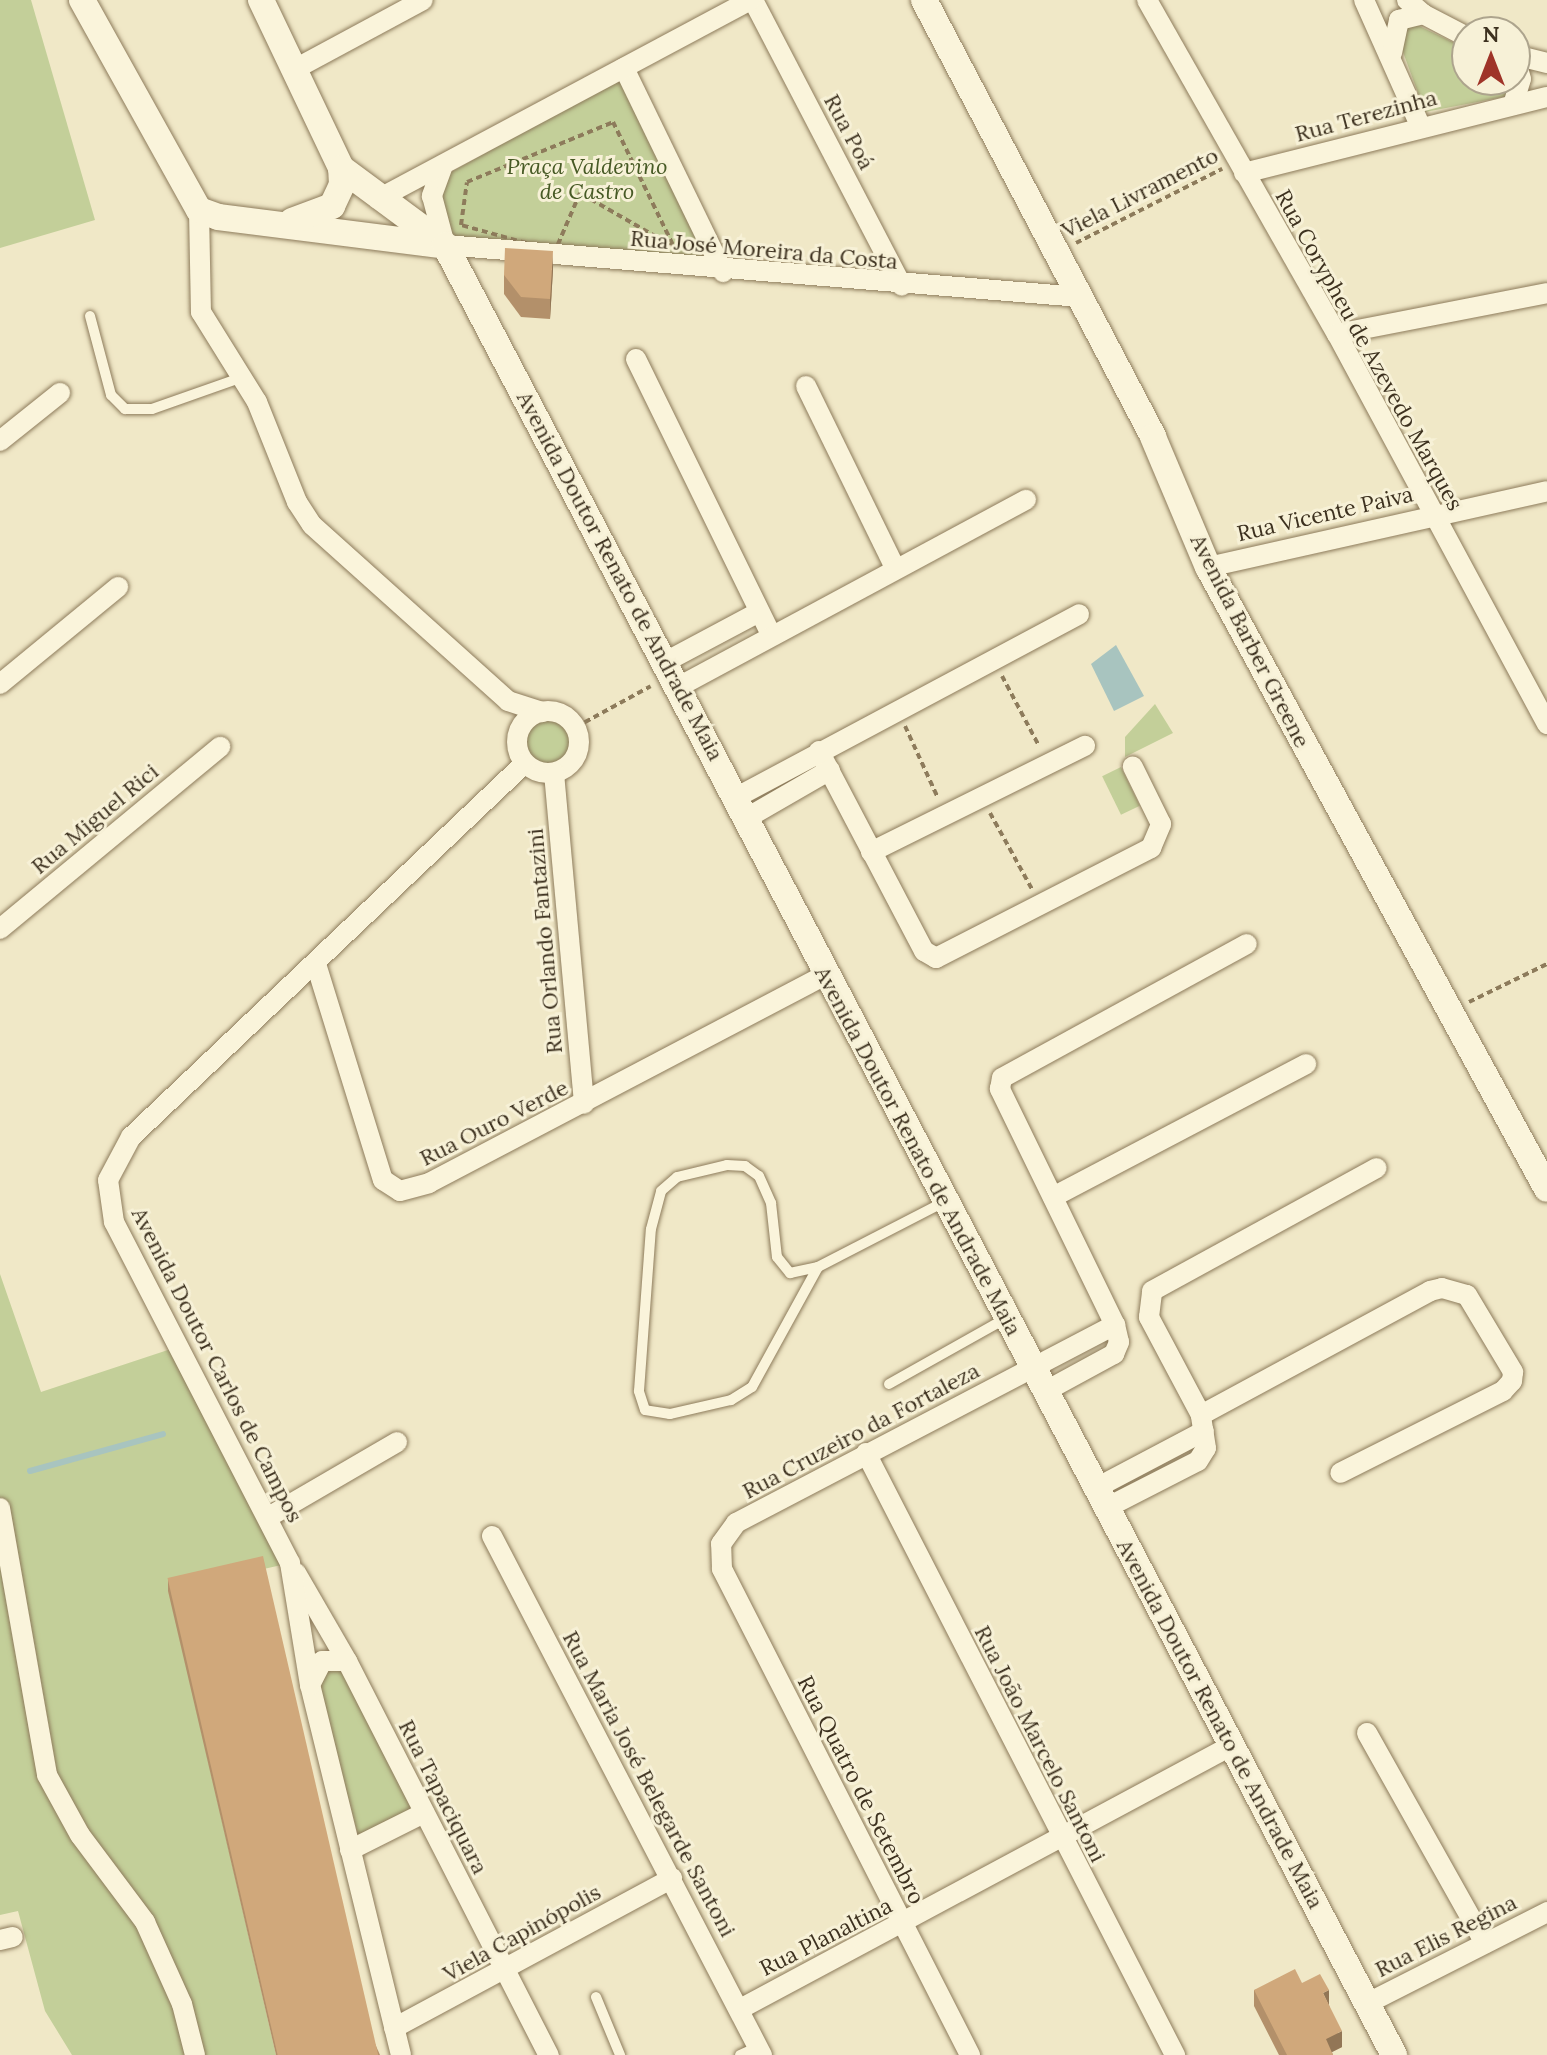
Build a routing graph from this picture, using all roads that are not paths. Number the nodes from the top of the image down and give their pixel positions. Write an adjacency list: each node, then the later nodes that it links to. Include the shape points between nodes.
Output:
1 (82, 0): 23 (street)
2 (261, 0): 14 (street)
3 (423, 0): 14 (street)
4 (751, 0): 13 (street); 27 (street, Rua Poá)
5 (924, 0): 9 (street, Avenida Barber Greene)
6 (1147, 0): 19 (street, Rua Corypheu de Azevedo Marques)
7 (1364, 0): 12 (street)
8 (1407, 0): 10 (street)
9 (939, 12): 29 (street, Avenida Barber Greene)
10 (1423, 14): 11 (street); 12 (street, via 1399,20)
11 (1451, 29)
12 (1392, 54): 18 (street)
13 (624, 68): 21 (street); 26 (street)
14 (295, 69): 20 (street)
15 (1516, 96): 17 (street)
16 (1547, 97): 17 (street, Rua Terezinha)
17 (1513, 105): 18 (street, Rua Terezinha)
18 (1420, 125): 19 (street, Rua Terezinha)
19 (1241, 167): 31 (street, Rua Corypheu de Azevedo Marques)
20 (341, 168): 22 (street); 24 (street, via 342,185 332,206)
21 (442, 168): 22 (street); 25 (street, via 432,196)
22 (378, 199): 25 (street)
23 (199, 210): 24 (street); 33 (street, via 201,312)
24 (281, 224): 25 (street)
25 (445, 245): 26 (street, Rua José Moreira da Costa); 46 (street, Avenida Doutor Renato de Andrade Maia)
26 (723, 272): 27 (street, Rua José Moreira da Costa)
27 (902, 286): 29 (street, Rua José Moreira da Costa)
28 (1547, 293): 31 (street)
29 (1080, 297): 40 (street, Avenida Barber Greene, via 1153,437)
30 (90, 316): 33 (lane, via 111,395 125,409 152,409)
31 (1337, 334): 39 (street, Rua Corypheu de Azevedo Marques)
32 (636, 359): 43 (street)
33 (244, 376): 49 (street, via 312,525)
34 (806, 386): 41 (street)
35 (60, 393): 36 (street)
36 (0, 441)
37 (1547, 491): 39 (street, Rua Vicente Paiva)
38 (1026, 500): 41 (street)
39 (1431, 514): 40 (street, Rua Vicente Paiva); 48 (street, Rua Corypheu de Azevedo Marques)
40 (1208, 567): 69 (street, Avenida Barber Greene)
41 (895, 568): 45 (street)
42 (118, 587): 47 (street)
43 (759, 612): 45 (street); 46 (street)
44 (1079, 614): 55 (street)
45 (771, 635): 46 (street)
46 (673, 674): 60 (street, Avenida Doutor Renato de Andrade Maia)
47 (0, 684)
48 (1541, 699): 51 (street, Rua Corypheu de Azevedo Marques)
49 (508, 701): 50 (street); 52 (street)
50 (542, 712): 52 (street, via 524,722); 59 (street, via 562,714 576,727 577,756)
51 (1547, 724)
52 (517, 742): 56 (street)
53 (1085, 746): 61 (street)
54 (220, 747): 62 (street, Rua Miguel Rici)
55 (819, 751): 58 (street); 60 (street)
56 (525, 763): 59 (street); 64 (street, Avenida Doutor Carlos de Campos)
57 (1133, 767): 61 (street, via 1161,824 1158,841 944,957 929,956)
58 (830, 770): 60 (street); 61 (street)
59 (554, 773): 67 (street, Rua Orlando Fantazini)
60 (740, 808): 65 (street, Avenida Doutor Renato de Andrade Maia)
61 (871, 852)
62 (0, 929)
63 (1247, 944): 70 (street, via 1002,1078 1000,1089)
64 (316, 964): 67 (street, Rua Ouro Verde, via 389,1188 429,1183); 84 (street, Avenida Doutor Carlos de Campos, via 131,1137 108,1180 114,1222)
65 (826, 975): 67 (street, Rua Ouro Verde); 71 (street, Avenida Doutor Renato de Andrade Maia)
66 (1306, 1064): 70 (street)
67 (584, 1104)
68 (1377, 1168): 78 (street, via 1152,1291 1149,1317)
69 (1547, 1189)
70 (1053, 1197): 74 (street)
71 (944, 1202): 72 (lane); 73 (street, Avenida Doutor Renato de Andrade Maia)
72 (818, 1267): 72 (lane, via 790,1273 781,1267 768,1188 745,1166 677,1177 661,1191 651,1229 639,1391 645,1410 670,1414 731,1400 752,1387)
73 (1005, 1319): 75 (street, Avenida Doutor Renato de Andrade Maia); 76 (lane)
74 (1115, 1325): 75 (street, Rua Cruzeiro da Fortaleza); 77 (street, via 1119,1342 1114,1354)
75 (1031, 1369): 77 (street, Avenida Doutor Renato de Andrade Maia); 80 (street, Rua Cruzeiro da Fortaleza)
76 (889, 1384)
77 (1044, 1392): 82 (street, Avenida Doutor Renato de Andrade Maia)
78 (1203, 1423): 81 (street, via 1430,1291 1442,1288 1467,1295 1513,1372 1512,1381 1503,1391); 82 (street, via 1206,1448 1198,1461)
79 (397, 1442): 84 (street)
80 (866, 1453): 86 (street, Rua Cruzeiro da Fortaleza, via 736,1523); 93 (street, Rua João Marcelo Santoni)
81 (1340, 1473)
82 (1101, 1498): 91 (street, Avenida Doutor Renato de Andrade Maia)
83 (0, 1508): 105 (street, via 47,1775 60,1805 158,1946 182,2004)
84 (270, 1516): 87 (street, Avenida Doutor Carlos de Campos)
85 (492, 1536): 95 (street, Rua Maria José Belegarde Santoni)
86 (721, 1544): 97 (street, Rua Quatro de Setembro, via 722,1569)
87 (290, 1563): 88 (street, Rua Tapaciquara); 89 (street, Avenida Doutor Carlos de Campos)
88 (347, 1661): 89 (street, via 322,1661); 92 (street, Rua Tapaciquara)
89 (310, 1685): 94 (street, Avenida Doutor Carlos de Campos)
90 (1367, 1733): 98 (street)
91 (1229, 1747): 93 (street, Rua Planaltina); 101 (street, Avenida Doutor Renato de Andrade Maia)
92 (424, 1813): 94 (street); 99 (street, Rua Tapaciquara)
93 (1060, 1838): 97 (street, Rua Planaltina); 110 (street, Rua João Marcelo Santoni)
94 (350, 1850): 103 (street, Avenida Doutor Carlos de Campos)
95 (672, 1878): 99 (street, Viela Capinópolis); 102 (street, Rua Maria José Belegarde Santoni)
96 (1545, 1918): 98 (street, Rua Elis Regina)
97 (903, 1925): 102 (street, Rua Planaltina); 109 (street, Rua Quatro de Setembro)
98 (1485, 1943): 101 (street, Rua Elis Regina)
99 (504, 1971): 103 (street, Viela Capinópolis); 107 (street, Rua Tapaciquara)
100 (596, 1997): 108 (lane)
101 (1368, 2003): 111 (street, Avenida Doutor Renato de Andrade Maia)
102 (740, 2009): 104 (street, Rua Maria José Belegarde Santoni)
103 (394, 2028): 106 (street, Avenida Doutor Carlos de Campos)
104 (754, 2052)
105 (195, 2055)
106 (401, 2055)
107 (549, 2055)
108 (620, 2055)
109 (970, 2055)
110 (1175, 2055)
111 (1394, 2055)

